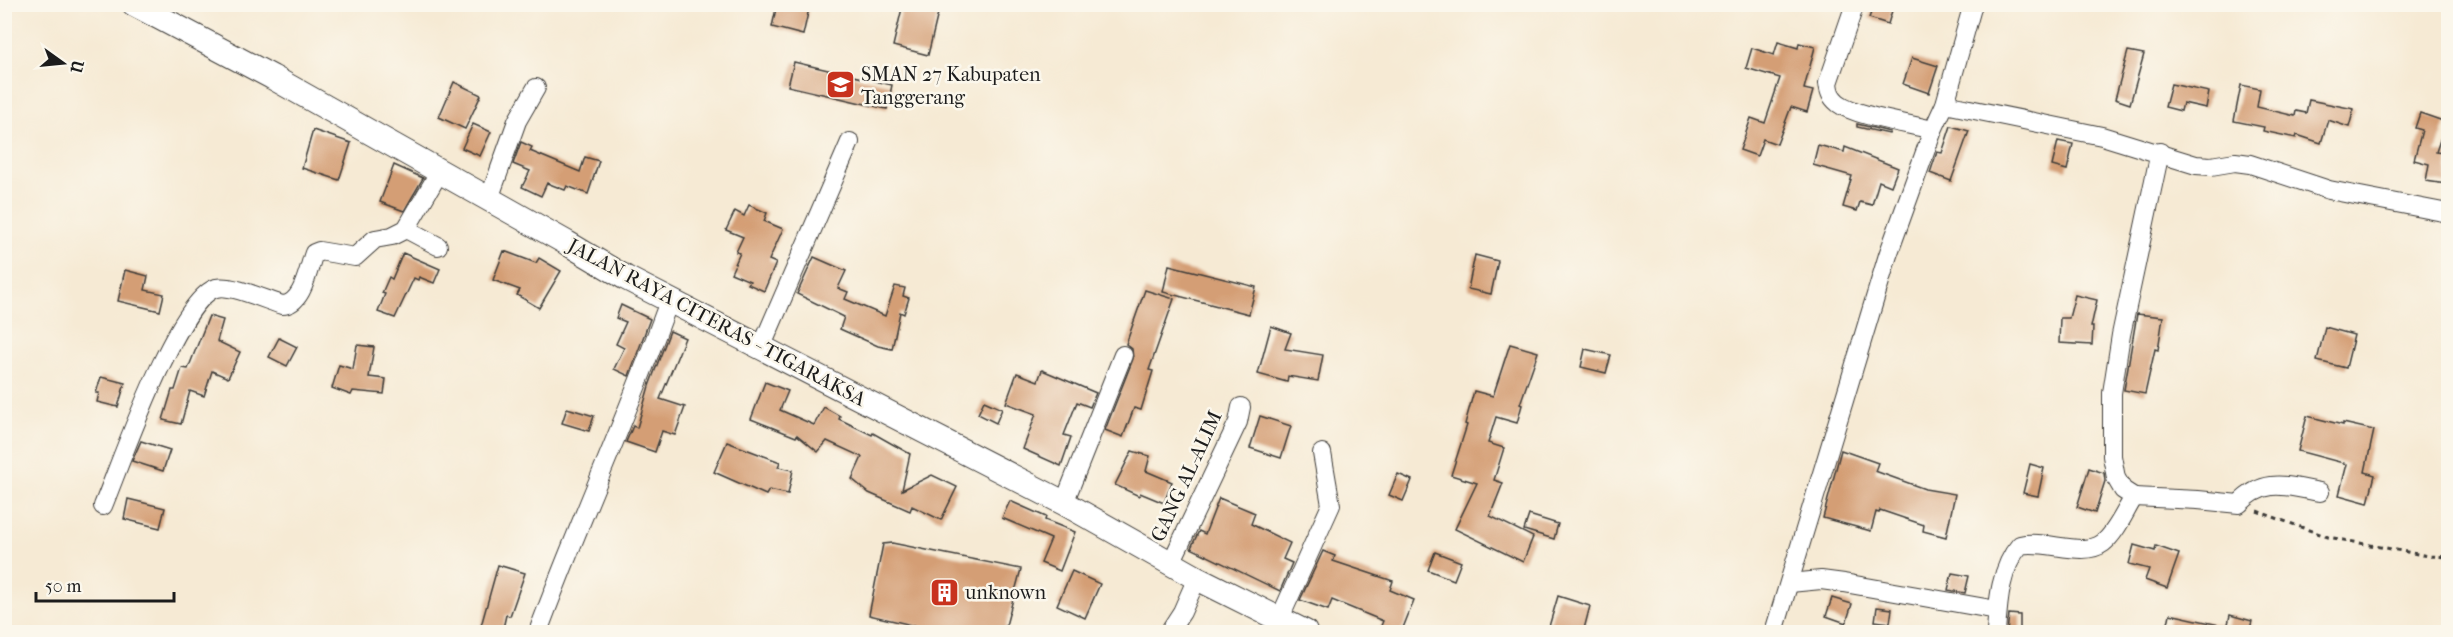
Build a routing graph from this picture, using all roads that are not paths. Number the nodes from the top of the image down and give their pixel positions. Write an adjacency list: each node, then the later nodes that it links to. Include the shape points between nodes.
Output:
1 (134, 4): 9 (main road, JALAN RAYA CITERAS - TIGARAKSA)
2 (1855, 4): 6 (street, via 1828,83 1830,94 1839,104 1854,110)
3 (1973, 4): 5 (street)
4 (536, 88): 10 (street, via 517,121)
5 (1946, 104): 6 (street); 8 (street)
6 (1933, 130): 25 (street, via 1888,255)
7 (850, 142): 15 (street)
8 (2160, 152): 11 (street, via 2196,165 2250,164 2329,190); 20 (street, via 2112,393 2116,478 2123,490)
9 (440, 171): 10 (main road, JALAN RAYA CITERAS - TIGARAKSA); 12 (street)
10 (489, 200): 14 (main road, JALAN RAYA CITERAS - TIGARAKSA)
11 (2448, 213)
12 (405, 230): 13 (street); 22 (street, via 375,239 355,257 316,252 296,300 287,305 221,287 206,293 180,331 151,387)
13 (438, 246)
14 (669, 301): 15 (main road, JALAN RAYA CITERAS - TIGARAKSA); 28 (street)
15 (761, 348): 21 (main road, JALAN RAYA CITERAS - TIGARAKSA)
16 (1122, 355): 21 (street)
17 (1241, 407): 23 (street, GANG AL-ALIM, via 1238,422)
18 (1322, 453): 27 (street, via 1331,505)
19 (2320, 492): 20 (street, via 2274,484 2239,504)
20 (2134, 496): 26 (street, via 2111,534 2095,548 2020,545 2006,569)
21 (1064, 502): 23 (main road, JALAN RAYA CITERAS - TIGARAKSA)
22 (103, 506)
23 (1171, 563): 24 (main road, JALAN RAYA CITERAS - TIGARAKSA)
24 (1197, 578): 27 (main road, JALAN RAYA CITERAS - TIGARAKSA); 29 (street)
25 (1790, 582): 26 (street, via 1844,583); 31 (street)
26 (1997, 610): 32 (street)
27 (1280, 618): 30 (main road, JALAN RAYA CITERAS - TIGARAKSA)
28 (538, 633)
29 (1169, 633)
30 (1305, 633)
31 (1774, 633)
32 (1995, 633)

